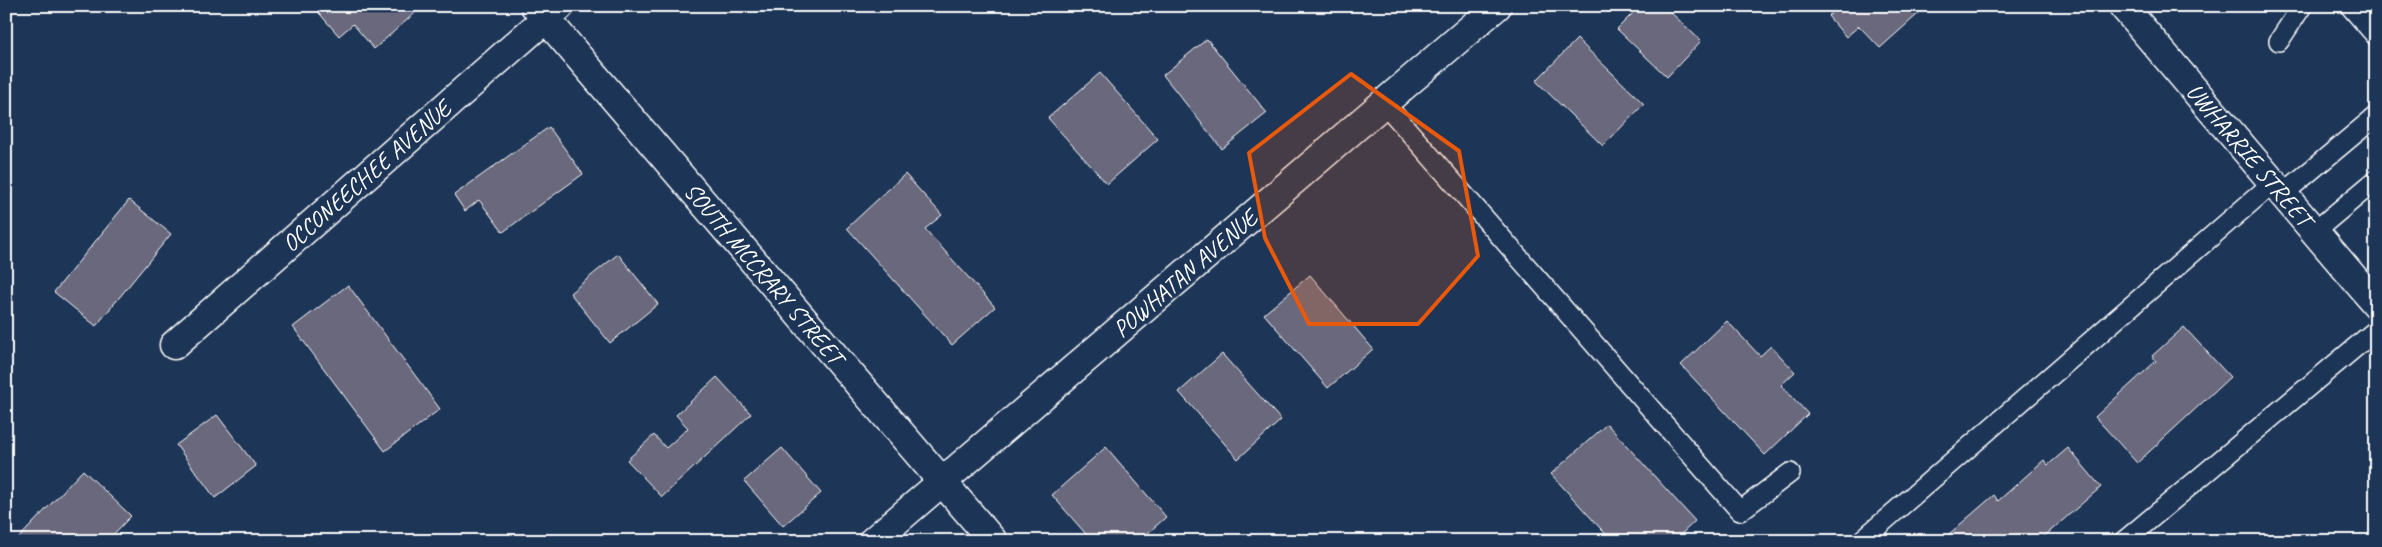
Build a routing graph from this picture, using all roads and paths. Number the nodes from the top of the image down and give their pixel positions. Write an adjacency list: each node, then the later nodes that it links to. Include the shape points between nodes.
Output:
1 (1497, 6): 8 (street, POWHATAN AVENUE)
2 (2123, 6): 11 (street, UWHARRIE STREET)
3 (2302, 6): 7 (lane)
4 (2350, 6): 6 (lane)
5 (547, 10): 15 (street, OCCONEECHEE AVENUE); 17 (street, SOUTH MCCRARY STREET)
6 (2376, 36)
7 (2280, 41)
8 (1384, 103): 16 (lane, via 1740,511); 17 (street, POWHATAN AVENUE)
9 (2376, 116): 11 (lane)
10 (2376, 180): 12 (lane)
11 (2279, 188): 12 (street, UWHARRIE STREET); 20 (lane)
12 (2315, 231): 13 (street, UWHARRIE STREET)
13 (2376, 304)
14 (2376, 330): 21 (lane)
15 (174, 346)
16 (1790, 473)
17 (942, 481): 18 (street, POWHATAN AVENUE); 19 (street, SOUTH MCCRARY STREET)
18 (872, 541)
19 (993, 541)
20 (1861, 541)
21 (2124, 541)

